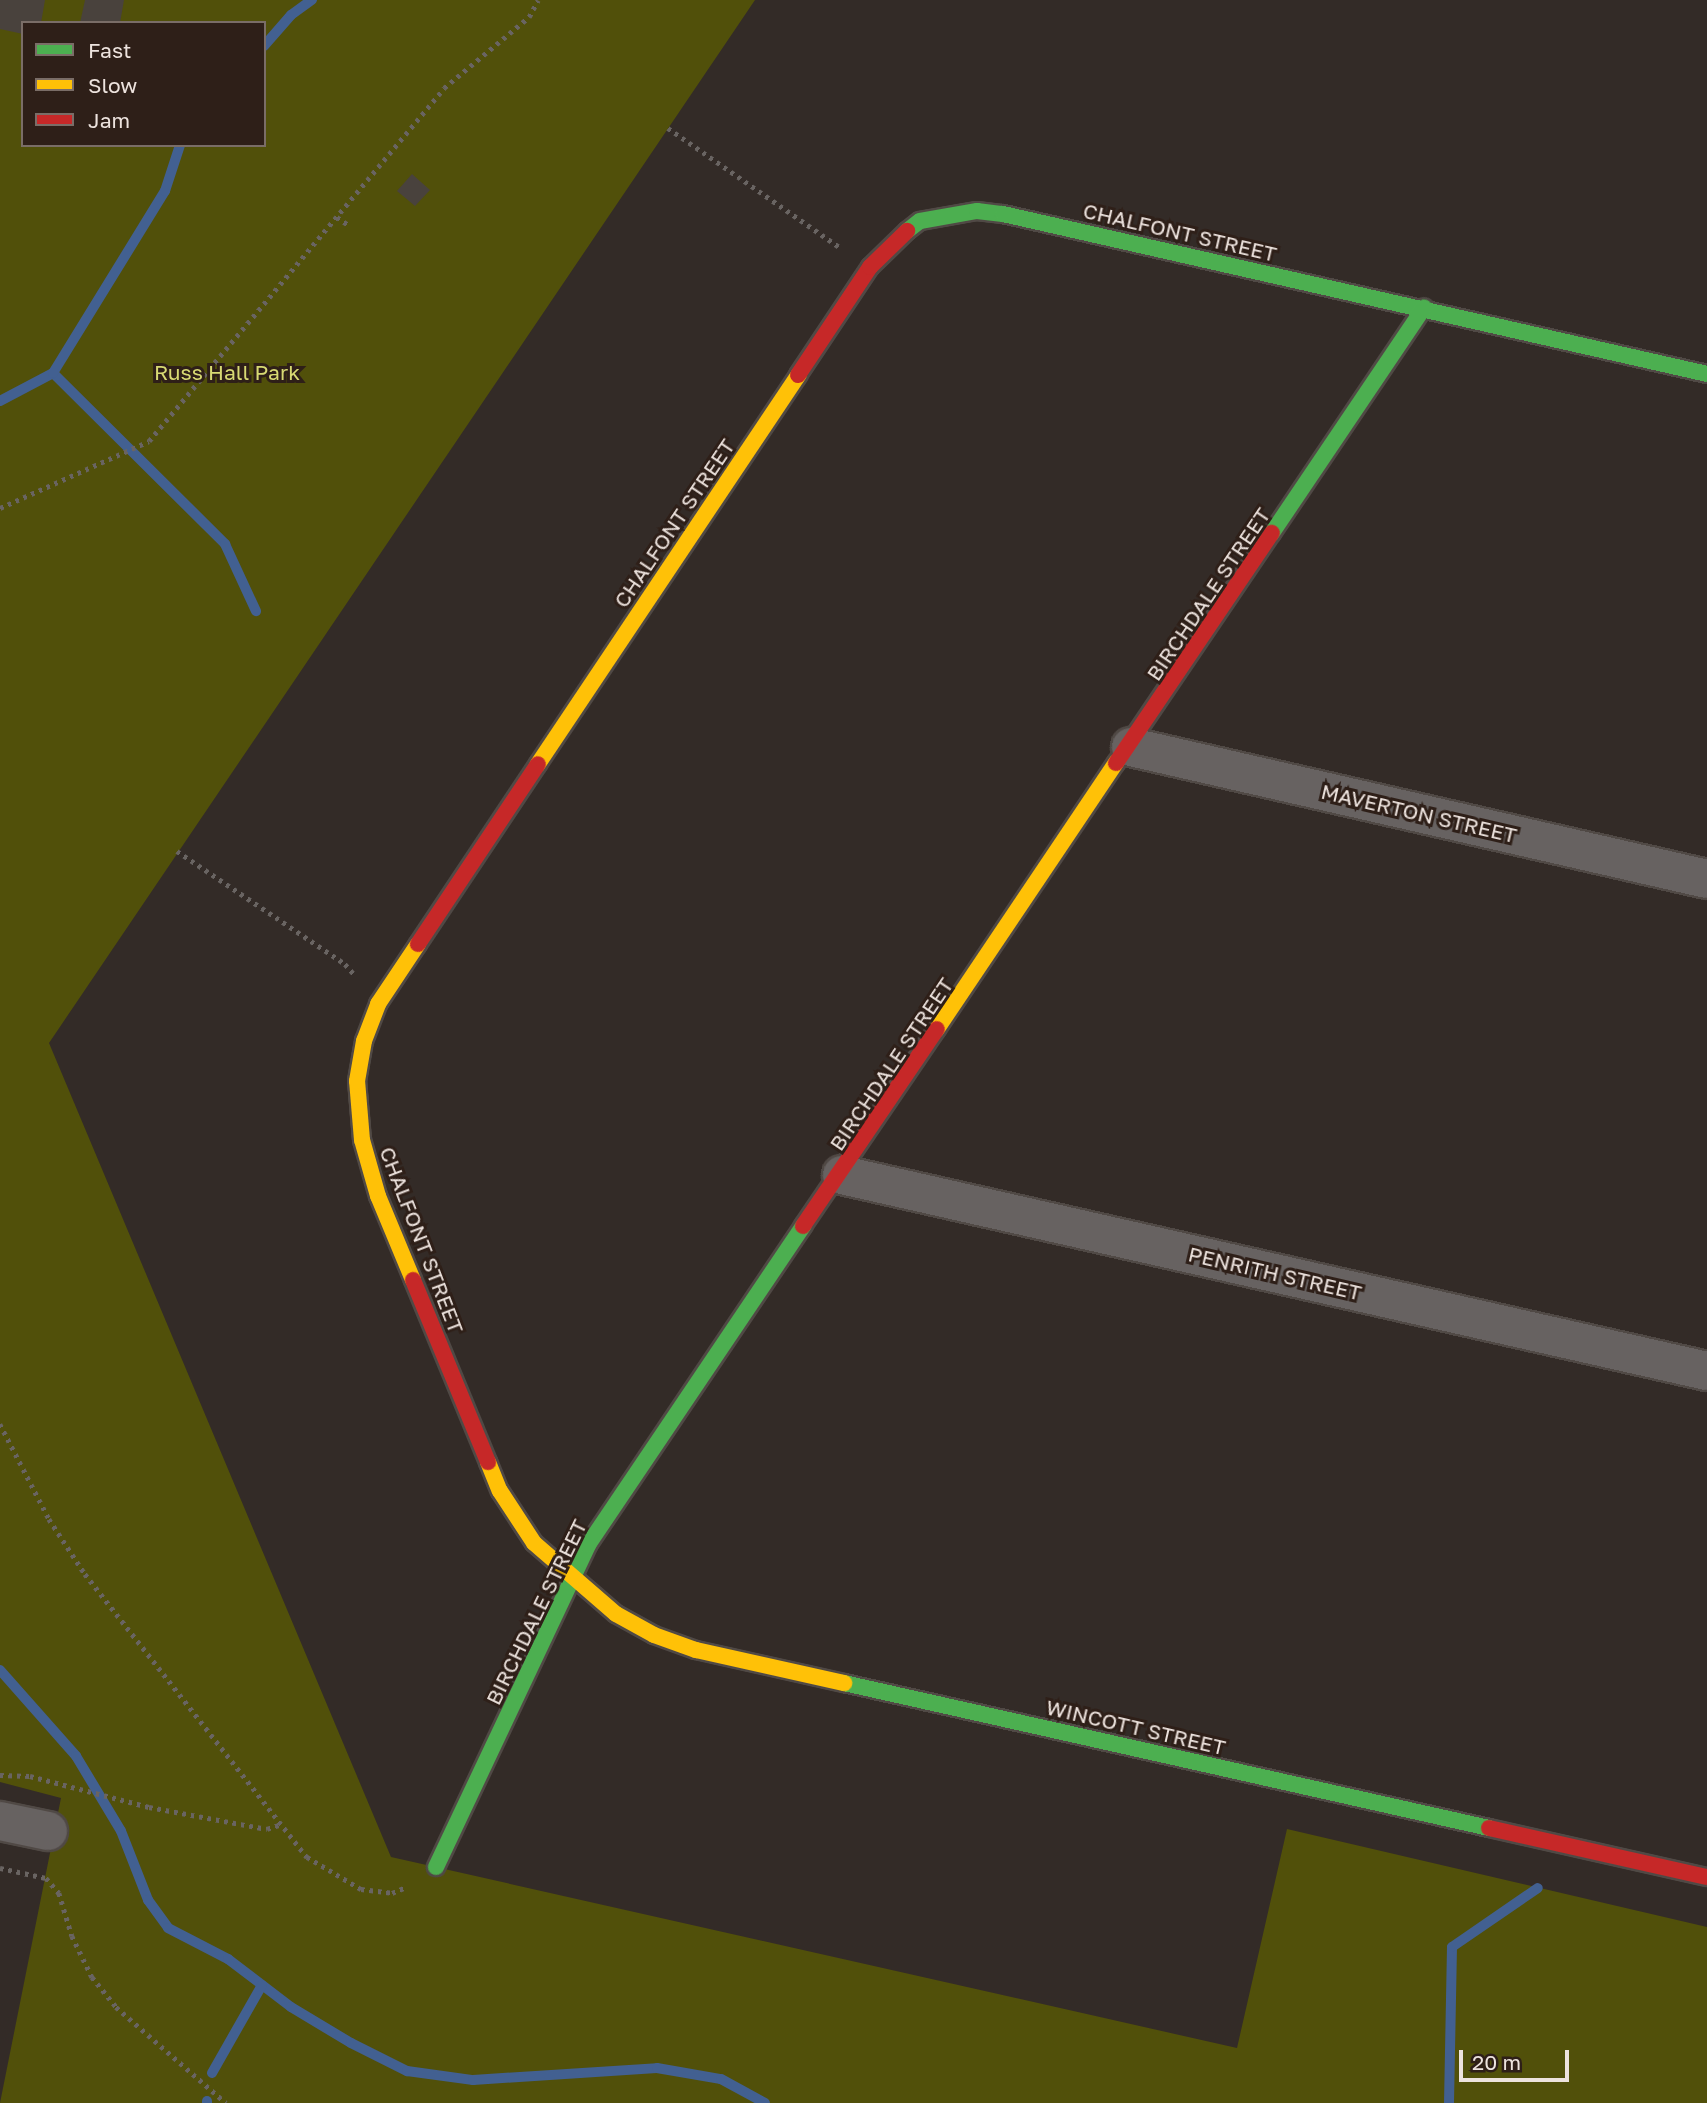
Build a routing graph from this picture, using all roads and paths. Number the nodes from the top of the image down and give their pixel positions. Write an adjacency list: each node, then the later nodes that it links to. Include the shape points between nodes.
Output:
1 (538, 0): 3 (path, via 509,35 444,88)
2 (668, 128): 5 (path)
3 (337, 216): 4 (path); 8 (path, via 149,441)
4 (350, 226)
5 (870, 267): 6 (street, CHALFONT STREET, via 891,242 920,221 977,211); 12 (street, CHALFONT STREET)
6 (1424, 309): 7 (street, CHALFONT STREET); 9 (street, BIRCHDALE STREET)
7 (1707, 374)
8 (0, 508)
9 (1131, 747): 11 (street, MAVERTON STREET); 13 (street, BIRCHDALE STREET)
10 (177, 851): 12 (path, via 345,964)
11 (1707, 879)
12 (377, 1004): 16 (street, CHALFONT STREET, via 357,1081 362,1140 379,1196 500,1491 534,1543)
13 (842, 1175): 14 (street, PENRITH STREET); 16 (street, BIRCHDALE STREET, via 588,1545)
14 (1707, 1371)
15 (0, 1424): 19 (path, via 44,1509 85,1574)
16 (572, 1580): 21 (street, BIRCHDALE STREET); 23 (street, WINCOTT STREET, via 616,1614 654,1635 696,1650)
17 (0, 1775): 19 (path, via 30,1776 149,1807 267,1829)
18 (0, 1821): 20 (street)
19 (279, 1825): 21 (path, via 307,1857 360,1889 392,1894)
20 (48, 1831)
21 (436, 1867)
22 (0, 1868): 24 (path, via 47,1878 59,1893 72,1936 92,1977 108,1997)
23 (1707, 1877)
24 (226, 2103)

